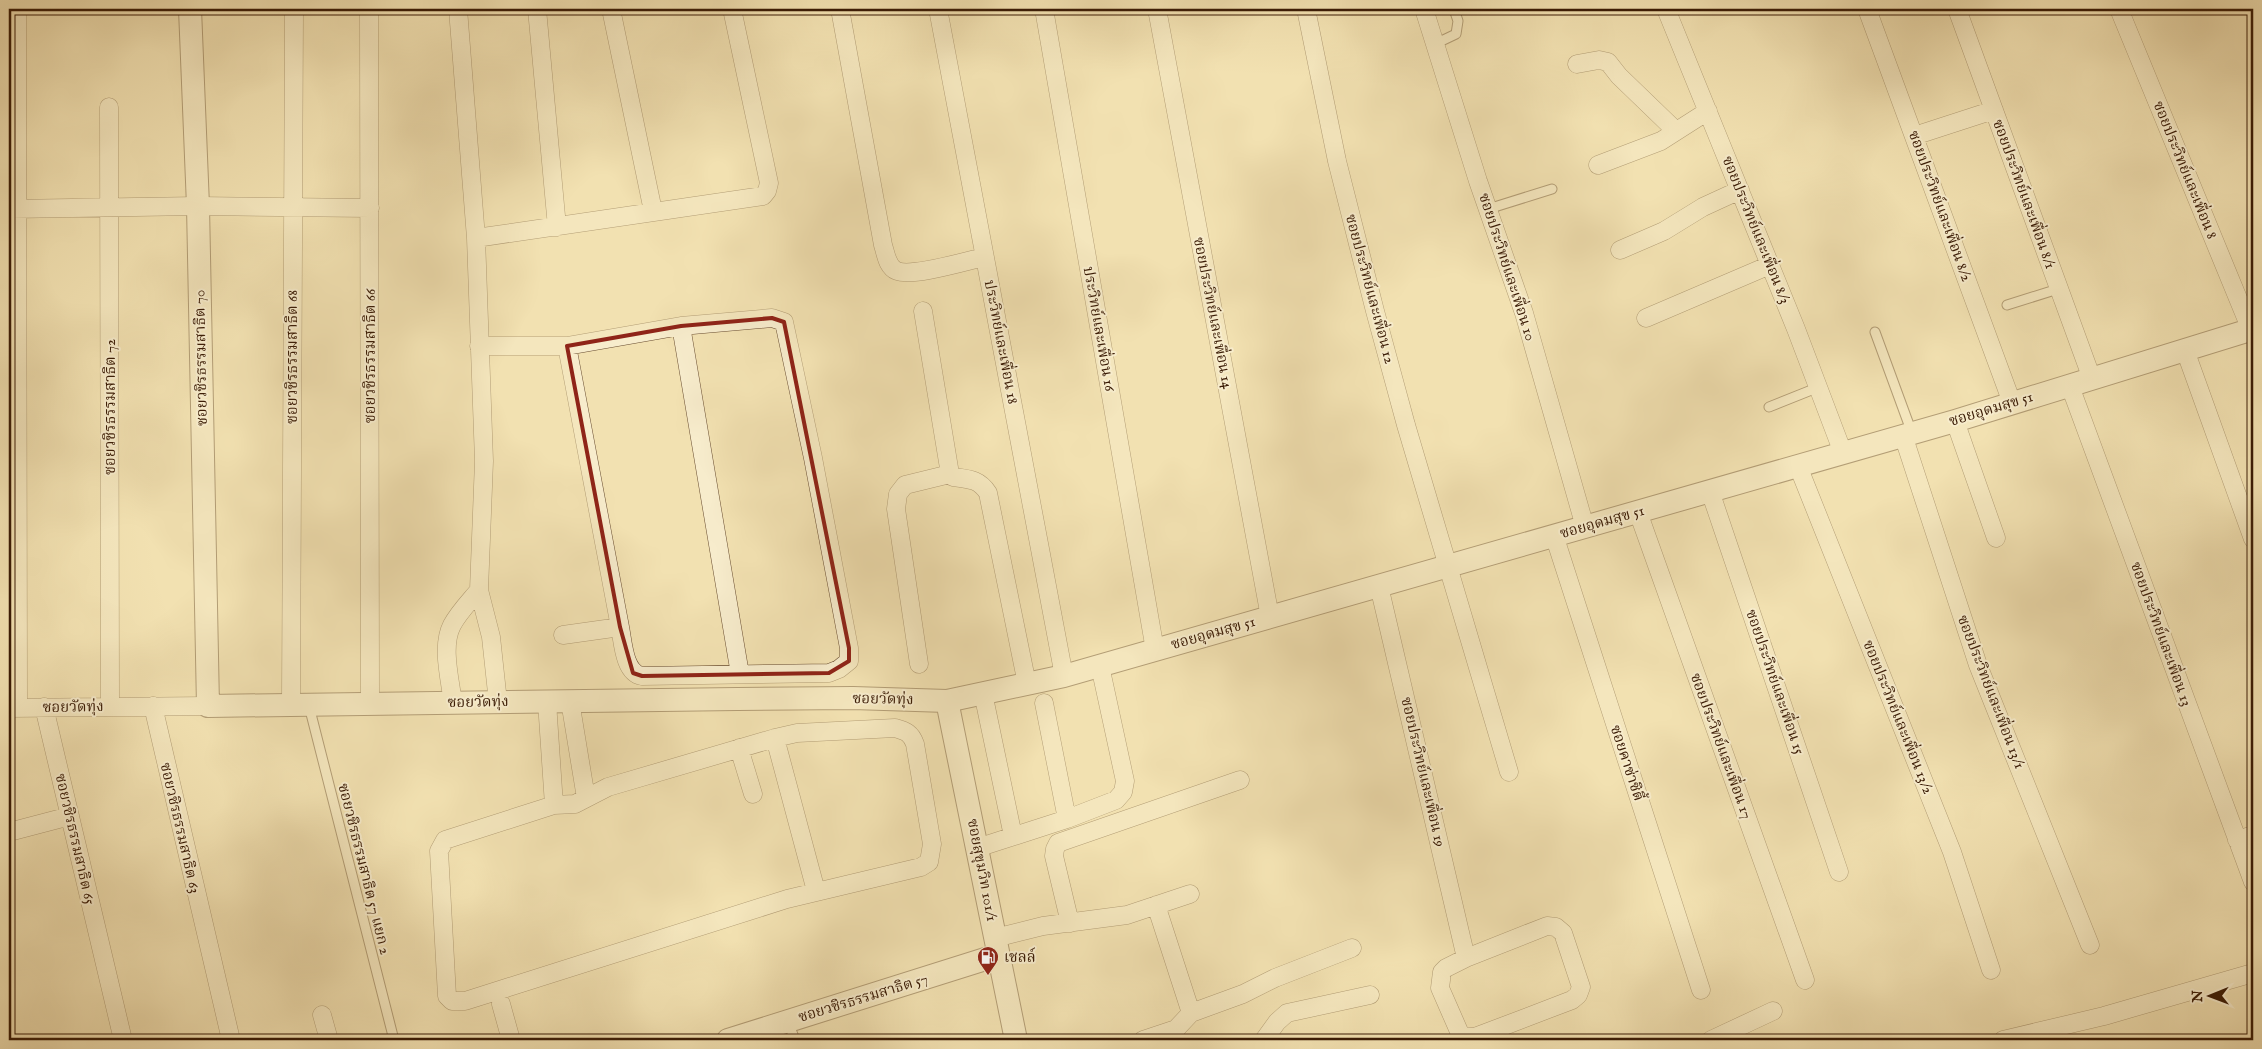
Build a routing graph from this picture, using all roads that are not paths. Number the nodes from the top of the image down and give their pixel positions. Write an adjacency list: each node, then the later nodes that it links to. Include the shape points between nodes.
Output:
1 (17, 9): 34 (street)
2 (190, 9): 30 (street, ซอยวชิรธรรมสาธิต 70)
3 (294, 9): 32 (street, ซอยวชิรธรรมสาธิต 68)
4 (370, 9): 33 (street, ซอยวชิรธรรมสาธิต 66)
5 (458, 9): 38 (street)
6 (537, 9): 37 (street)
7 (611, 9): 36 (street)
8 (732, 9): 36 (street, via 769,183 768,191 763,196)
9 (840, 9): 40 (street, via 889,264 896,271 910,274)
10 (938, 9): 40 (street, ประวิทย์และเพื่อน 18)
11 (1044, 9): 74 (street, ประวิทย์และเพื่อน 16)
12 (1157, 9): 71 (street, ซอยประวิทย์และเพื่อน 14)
13 (1306, 9): 68 (street, ซอยประวิทย์และเพื่อน 12, via 1337,162 1406,425)
14 (1424, 9): 20 (street, ซอยประวิทย์และเพื่อน 10)
15 (1454, 9): 20 (lane, via 1458,22 1456,34)
16 (1666, 9): 24 (street, ซอยประวิทย์และเพื่อน 8/3)
17 (1867, 9): 26 (street, ซอยประวิทย์และเพื่อน 8/2)
18 (1957, 9): 23 (street, ซอยประวิทย์และเพื่อน 8/1)
19 (2119, 9): 47 (street, ซอยประวิทย์และเพื่อน 8)
20 (1436, 44): 35 (street, ซอยประวิทย์และเพื่อน 10)
21 (1577, 64): 25 (street, via 1599,60 1608,62)
22 (109, 107): 31 (street, ซอยวชิรธรรมสาธิต 72)
23 (1994, 110): 26 (street); 42 (street, ซอยประวิทย์และเพื่อน 8/1)
24 (1708, 111): 25 (street); 29 (street, ซอยประวิทย์และเพื่อน 8/3)
25 (1676, 131): 27 (street, via 1661,141)
26 (1914, 136): 55 (street, ซอยประวิทย์และเพื่อน 8/2)
27 (1598, 166)
28 (1552, 189): 35 (lane)
29 (1740, 190): 39 (street, via 1703,206 1664,231); 41 (street, ซอยประวิทย์และเพื่อน 8/3)
30 (198, 206): 31 (street); 32 (street); 91 (street, ซอยวชิรธรรมสาธิต 70)
31 (109, 207): 34 (street); 89 (street, ซอยวชิรธรรมสาธิต 72)
32 (293, 207): 33 (street); 87 (street, ซอยวชิรธรรมสาธิต 68)
33 (370, 208): 88 (street, ซอยวชิรธรรมสาธิต 66)
34 (13, 209): 93 (street)
35 (1488, 209): 64 (street, ซอยประวิทย์และเพื่อน 10, via 1524,313)
36 (653, 211): 37 (street)
37 (557, 226): 38 (street)
38 (476, 238): 49 (street)
39 (1620, 250)
40 (984, 257): 78 (street, ประวิทย์และเพื่อน 18)
41 (1770, 265): 45 (street); 54 (street, ซอยประวิทย์และเพื่อน 8/3)
42 (2058, 289): 43 (lane); 52 (street, ซอยประวิทย์และเพื่อน 8/1)
43 (2007, 305)
44 (923, 312): 61 (street)
45 (1646, 318)
46 (681, 326): 50 (street); 77 (street); 77 (street, via 772,318 784,322 814,458 849,648 849,661 829,673)
47 (2252, 330): 51 (street, ซอยอุดมสุข 51)
48 (1875, 332): 58 (lane)
49 (479, 346): 50 (street); 70 (street, via 484,461)
50 (568, 346): 72 (street)
51 (2185, 350): 52 (street, ซอยอุดมสุข 51); 67 (street)
52 (2092, 378): 53 (street, ซอยอุดมสุข 51)
53 (2070, 386): 55 (street, ซอยอุดมสุข 51); 105 (street, ซอยประวิทย์และเพื่อน 13)
54 (1819, 388): 56 (lane); 59 (street, ซอยประวิทย์และเพื่อน 8/3)
55 (2012, 403): 57 (street, ซอยอุดมสุข 51)
56 (1769, 407)
57 (1955, 420): 58 (street, ซอยอุดมสุข 51); 66 (street)
58 (1908, 434): 59 (street, ซอยอุดมสุข 51); 113 (street, ซอยประวิทย์และเพื่อน 13/1, via 1978,665)
59 (1844, 453): 60 (street, ซอยอุดมสุข 51)
60 (1798, 466): 62 (street, ซอยอุดมสุข 51); 117 (street, ซอยประวิทย์และเพื่อน 13/2, via 1952,852)
61 (950, 474): 75 (street, via 905,485 898,494 896,509); 79 (street, via 973,479 988,493)
62 (1710, 491): 63 (street, ซอยอุดมสุข 51); 107 (street, ซอยประวิทย์และเพื่อน 15)
63 (1638, 512): 64 (street, ซอยอุดมสุข 51); 119 (street, ซอยประวิทย์และเพื่อน 17)
64 (1585, 527): 65 (street, ซอยอุดมสุข 51)
65 (1554, 536): 68 (street, ซอยอุดมสุข 51); 120 (street, ซอยคาซ่าซิตี้)
66 (1996, 538)
67 (2253, 539)
68 (1449, 566): 69 (street, ซอยอุดมสุข 51); 96 (street, ซอยประวิทย์และเพื่อน 12)
69 (1379, 586): 71 (street, ซอยอุดมสุข 51); 116 (street, ซอยประวิทย์และเพื่อน 19)
70 (479, 590): 83 (street, via 451,626 448,638); 84 (street, via 491,637)
71 (1270, 617): 74 (street, ซอยอุดมสุข 51)
72 (620, 627): 73 (street); 77 (street, via 629,667 638,676)
73 (563, 635)
74 (1155, 650): 76 (street, ซอยอุดมสุข 51)
75 (919, 664)
76 (1100, 666): 78 (street, ซอยอุดมสุข 51); 102 (street, via 1125,781 1123,792 1116,800)
77 (740, 674)
78 (1064, 676): 79 (street, ซอยอุดมสุข 51)
79 (1027, 684): 80 (street, ซอยอุดมสุข 51)
80 (983, 693): 81 (street, ซอยอุดมสุข 51); 104 (street)
81 (947, 700): 82 (street, ซอยวัดทุ่ง); 106 (street, ซอยสุขุมวิท 101/1)
82 (570, 701): 85 (street, ซอยวัดทุ่ง); 99 (street)
83 (452, 702): 84 (street, ซอยวัดทุ่ง); 88 (street, ซอยวัดทุ่ง)
84 (498, 702): 85 (street, ซอยวัดทุ่ง)
85 (547, 702): 100 (street)
86 (1044, 703): 102 (street)
87 (299, 704): 88 (street, ซอยวัดทุ่ง); 91 (street, ซอยวัดทุ่ง); 131 (lane, ซอยวชิรธรรมสาธิต 57 แยก 2)
88 (370, 704)
89 (110, 706): 90 (street, ซอยวัดทุ่ง); 92 (street, ซอยวัดทุ่ง)
90 (152, 706): 91 (street, ซอยวัดทุ่ง); 129 (street, ซอยวชิรธรรมสาธิต 63)
91 (208, 706)
92 (44, 707): 93 (street, ซอยวัดทุ่ง); 101 (street, ซอยวชิรธรรมสาธิต 65)
93 (14, 708)
94 (775, 738): 95 (street); 109 (street); 109 (street, via 797,733 895,728 906,731 915,744 932,844 929,862 921,867)
95 (739, 748): 98 (street); 99 (street, via 608,787)
96 (1508, 772)
97 (1240, 780): 112 (street, via 1058,843 1054,856)
98 (753, 794)
99 (586, 798): 100 (street, via 575,804)
100 (554, 804): 109 (street, via 451,836 441,845 445,979 447,996 452,1001 464,1001)
101 (70, 816): 103 (street); 128 (street, ซอยวชิรธรรมสาธิต 65)
102 (1067, 819): 104 (street)
103 (9, 832)
104 (1012, 836): 106 (street)
105 (2245, 837): 108 (street, ซอยประวิทย์และเพื่อน 13)
106 (977, 848): 114 (street, ซอยสุขุมวิท 101/1)
107 (1840, 872)
108 (2253, 882)
109 (816, 891)
110 (1190, 894): 111 (street)
111 (1156, 905): 112 (street, via 1127,915); 124 (street)
112 (1070, 923): 114 (street, via 1043,926)
113 (2090, 945)
114 (997, 947): 126 (street, ซอยวชิรธรรมสาธิต 57); 134 (street, ซอยสุขุมวิท 101/1)
115 (1352, 948): 124 (street)
116 (1466, 958): 116 (street, via 1446,968 1439,983 1458,1032 1466,1037 1475,1037 1572,1000 1580,992 1563,932 1556,926 1547,926)
117 (1991, 970)
118 (2249, 978): 127 (street)
119 (1805, 980)
120 (1701, 990)
121 (1370, 995): 136 (street, via 1287,1013)
122 (501, 1004): 132 (street)
123 (1772, 1010): 137 (street)
124 (1191, 1013): 135 (street, via 1176,1029)
125 (322, 1014): 130 (street)
126 (792, 1031): 133 (street, ซอยวชิรธรรมสาธิต 57)
127 (2025, 1038): 138 (street)
128 (123, 1040)
129 (231, 1040)
130 (329, 1040)
131 (394, 1040)
132 (511, 1040)
133 (728, 1040)
134 (1016, 1040)
135 (1143, 1040)
136 (1264, 1040)
137 (1711, 1040)
138 (2003, 1040)

